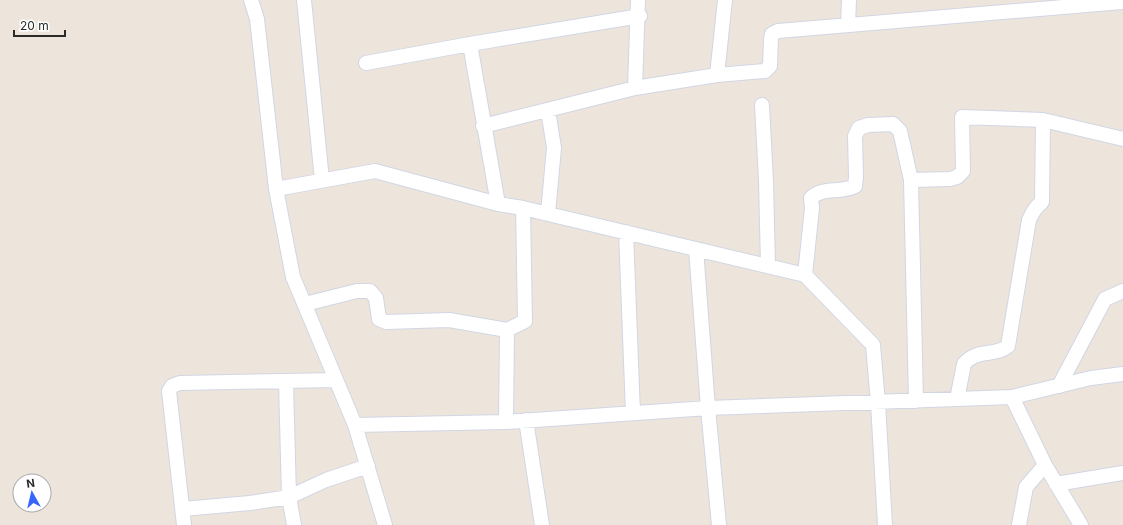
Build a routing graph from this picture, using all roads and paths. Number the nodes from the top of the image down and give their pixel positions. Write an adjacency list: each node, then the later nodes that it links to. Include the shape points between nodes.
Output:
1 (251, 0): 20 (street, via 257,19)
2 (304, 0): 18 (street)
3 (638, 0): 7 (street)
4 (725, 0): 11 (street)
5 (849, 0): 8 (street)
6 (1123, 2): 8 (street)
7 (639, 16): 9 (street); 12 (street)
8 (848, 25): 11 (street, via 775,32 771,39 768,70)
9 (470, 44): 10 (street); 16 (street)
10 (366, 63)
11 (717, 75): 12 (street)
12 (635, 88): 14 (street)
13 (762, 105): 26 (street)
14 (548, 110): 16 (street); 23 (street, via 554,148)
15 (1043, 120): 17 (street); 19 (street, via 962,117 964,171 950,179); 36 (street, via 1042,202 1037,205 1030,220 1008,346 975,355 964,364)
16 (483, 126): 21 (street)
17 (1123, 139)
18 (322, 180): 20 (street); 21 (street, via 375,171)
19 (911, 180): 27 (street, via 900,131 893,124 859,128 855,136 855,186 848,190 818,192 811,198); 37 (street)
20 (276, 189): 29 (street, via 293,277)
21 (498, 204): 22 (street)
22 (523, 208): 23 (street); 30 (street, via 525,320)
23 (548, 213): 24 (street)
24 (626, 232): 25 (street); 40 (street)
25 (696, 249): 26 (street); 39 (street)
26 (768, 266): 27 (street)
27 (805, 275): 38 (street, via 872,345)
28 (1123, 291): 34 (street, via 1105,299)
29 (305, 304): 30 (street, via 358,291 370,291 376,298 379,319 386,322 449,320); 32 (street)
30 (507, 330): 42 (street)
31 (1123, 374): 34 (street)
32 (336, 380): 33 (street); 43 (street)
33 (286, 382): 48 (street); 49 (street, via 180,383 172,386 169,391)
34 (1059, 386): 35 (street)
35 (1012, 397): 36 (street); 44 (street)
36 (957, 399): 37 (street)
37 (916, 401): 38 (street)
38 (878, 403): 39 (street); 55 (street)
39 (708, 408): 40 (street); 54 (street)
40 (633, 413): 41 (street)
41 (526, 420): 42 (street); 53 (street)
42 (506, 422): 43 (street)
43 (356, 426): 45 (street)
44 (1045, 465): 47 (street); 56 (street, via 1026,487)
45 (368, 466): 48 (street, via 326,480); 52 (street)
46 (1123, 473): 47 (street)
47 (1056, 484): 57 (street)
48 (289, 497): 49 (street); 51 (street)
49 (182, 509): 50 (street)
50 (184, 525)
51 (294, 525)
52 (385, 525)
53 (542, 525)
54 (719, 525)
55 (884, 525)
56 (1019, 525)
57 (1080, 525)

